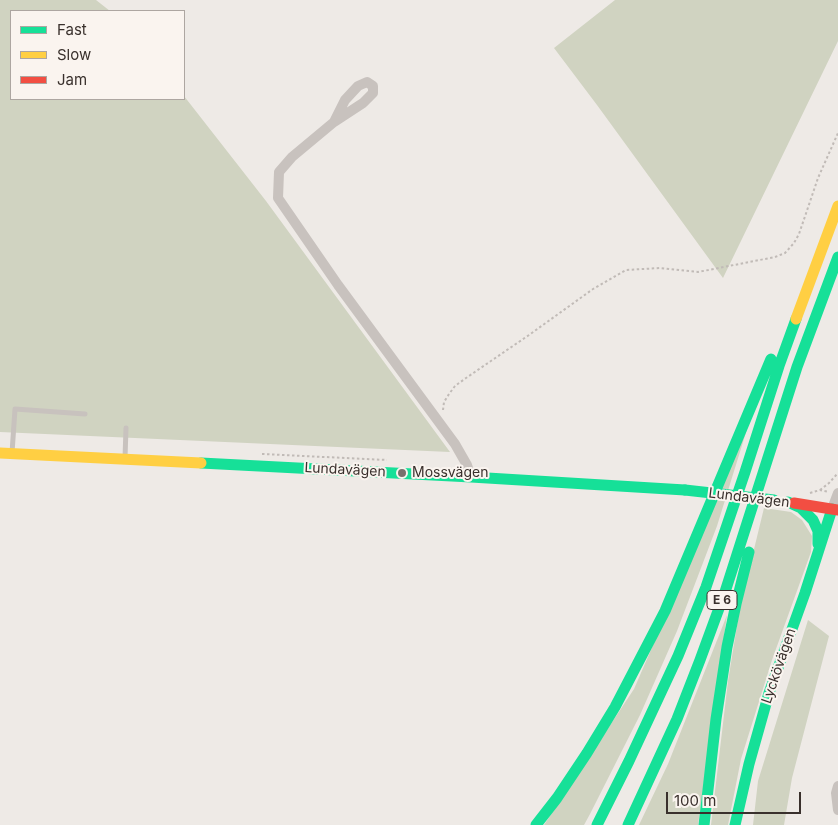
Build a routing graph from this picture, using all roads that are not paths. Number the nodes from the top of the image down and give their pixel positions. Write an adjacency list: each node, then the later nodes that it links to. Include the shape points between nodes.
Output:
1 (334, 122): 10 (street, via 292,156 279,172 278,198 455,444)
2 (838, 206): 4 (main road, E 6)
3 (838, 258): 5 (main road, E 6)
4 (812, 273): 17 (main road, via 765,373 665,611 587,753); 18 (main road, E 6, via 706,587 674,664)
5 (797, 367): 19 (main road, E 6, via 700,660 677,719); 20 (main road, via 727,647)
6 (85, 414): 8 (lane, via 15,409)
7 (126, 428): 9 (lane)
8 (6, 453): 9 (main road, Lundavägen)
9 (124, 459): 10 (main road, Lundavägen)
10 (471, 477): 12 (main road, Lundavägen, bridge, via 685,490)
11 (838, 494): 13 (street)
12 (788, 502): 13 (main road, Lundavägen); 14 (main road, via 806,512 816,526 818,546)
13 (835, 509): 14 (main road, Lyckövägen)
14 (815, 562): 21 (main road, Lyckövägen, via 763,712)
15 (838, 786): 16 (street)
16 (838, 810)
17 (536, 825)
18 (597, 825)
19 (628, 825)
20 (704, 825)
21 (735, 825)

